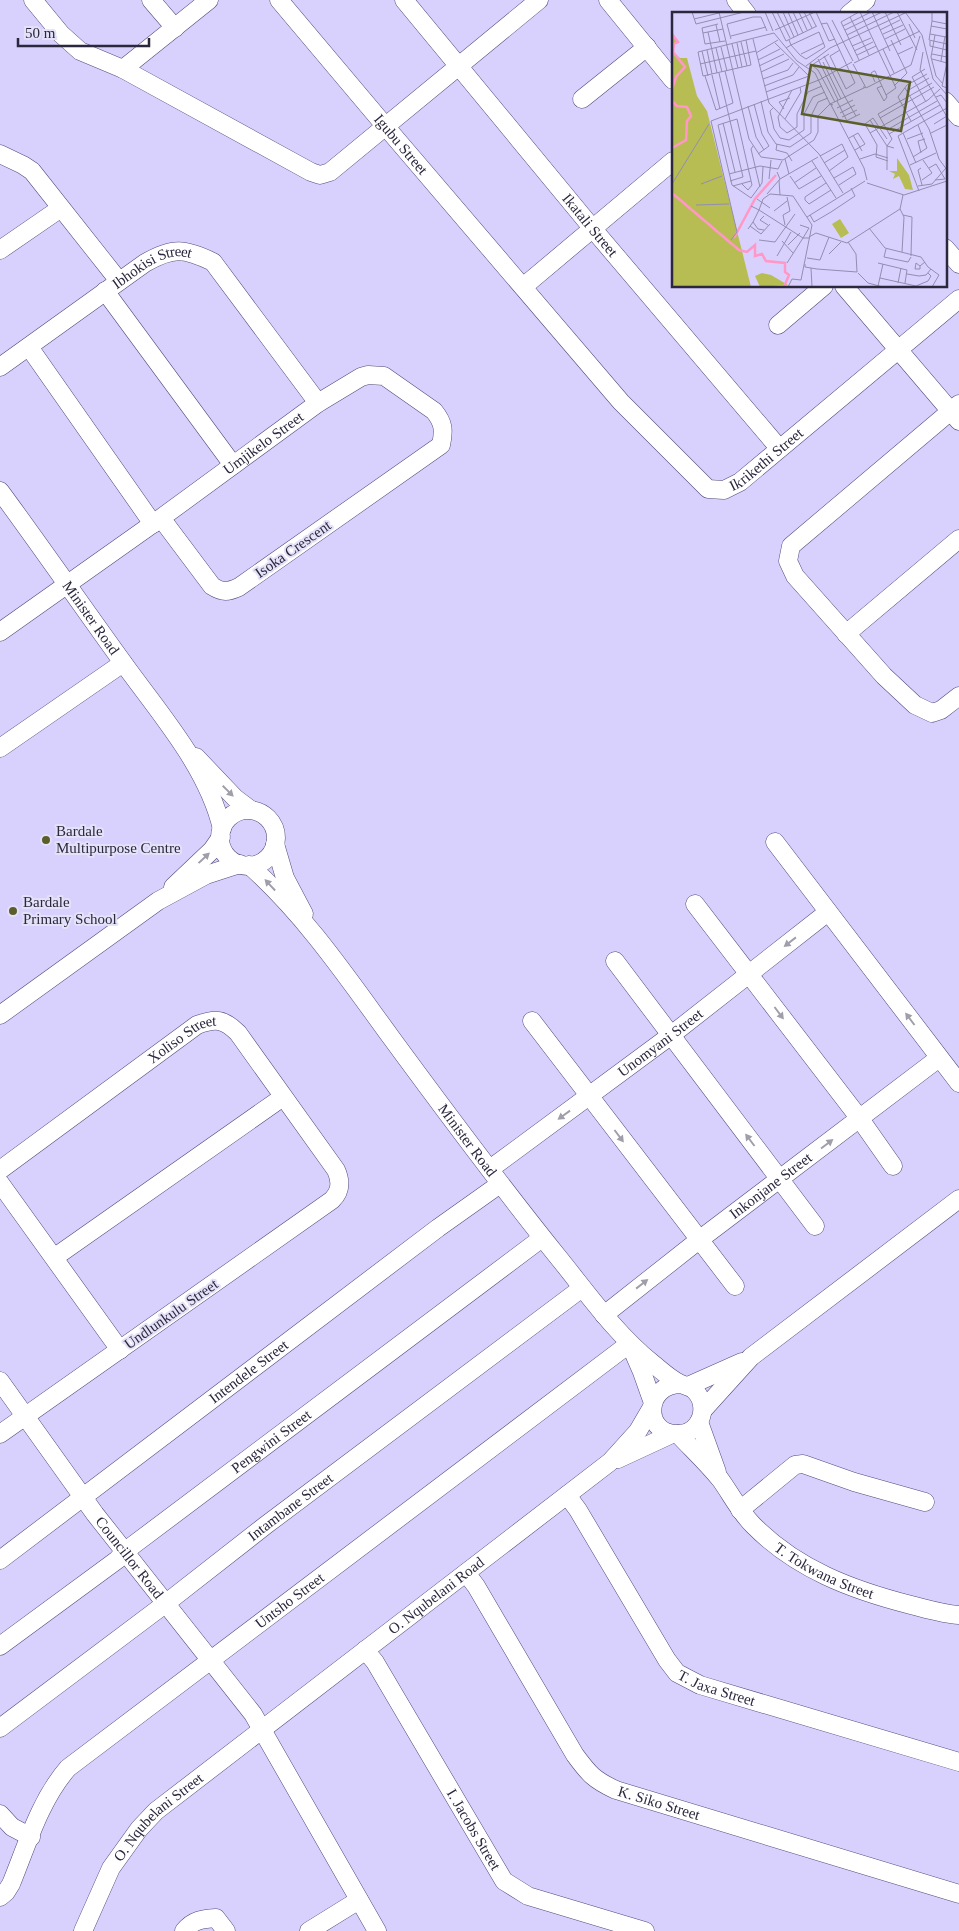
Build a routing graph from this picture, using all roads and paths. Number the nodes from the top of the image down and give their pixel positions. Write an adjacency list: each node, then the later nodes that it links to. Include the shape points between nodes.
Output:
1 (32, 0): 13 (street, via 74,47)
2 (152, 0): 10 (street)
3 (209, 0): 10 (street)
4 (279, 0): 18 (street, Igubu Street)
5 (404, 0): 12 (street, Ikatali Street)
6 (539, 0): 12 (street)
7 (608, 0): 11 (street)
8 (736, 0): 9 (street)
9 (745, 12)
10 (175, 28): 13 (street)
11 (647, 47): 14 (street); 15 (street)
12 (459, 67): 18 (street); 22 (street, Ikatali Street)
13 (123, 68): 18 (street, via 320,175 330,172)
14 (672, 79)
15 (582, 99)
16 (946, 102): 17 (street)
17 (959, 117)
18 (386, 128): 27 (street, Igubu Street)
19 (0, 154): 21 (street, via 28,168)
20 (672, 163): 22 (street)
21 (60, 208): 24 (street); 26 (street)
22 (593, 229): 27 (street); 38 (street, Ikatali Street)
23 (946, 249): 25 (street)
24 (0, 250)
25 (959, 264)
26 (112, 286): 32 (street, Ibhokisi Street); 35 (street, Ibhokisi Street, via 162,253 196,254 213,262); 39 (street)
27 (523, 287): 38 (street, Ikrikethi Street, via 621,402 708,488 724,490 740,482)
28 (822, 288): 31 (street)
29 (846, 288): 33 (street)
30 (959, 299): 33 (street, Ikrikethi Street)
31 (778, 325)
32 (29, 347): 34 (street, Ibhokisi Street); 41 (street)
33 (898, 351): 36 (street); 38 (street, Ikrikethi Street)
34 (0, 367)
35 (318, 403): 37 (street, Umjikelo Street, via 361,377 384,376 440,418 444,432); 39 (street, Umjikelo Street)
36 (956, 412): 45 (street, via 791,546 788,561 795,576)
37 (441, 445): 41 (street, Isoka Crescent, via 228,592 212,586)
38 (779, 448)
39 (233, 465): 41 (street, Umjikelo Street)
40 (2, 498): 43 (street, Minister Road)
41 (157, 521): 43 (street, Umjikelo Street)
42 (959, 539): 45 (street)
43 (68, 585): 44 (street, Umjikelo Street); 46 (street, Minister Road)
44 (0, 632)
45 (846, 634): 47 (street, via 915,706 932,713)
46 (123, 663): 48 (street, Minister Road); 49 (street)
47 (959, 696)
48 (183, 744): 50 (street, Minister Road, one-way to 50, via 235,798); 51 (street, Minister Road, via 212,797)
49 (0, 748)
50 (251, 810): 51 (street, via 233,814 224,823); 53 (street, via 264,815 273,825)
51 (221, 833): 54 (street, via 226,854); 55 (street, one-way to 51, via 212,850)
52 (775, 842): 57 (street)
53 (275, 844): 54 (street, via 266,860); 58 (street, Minister Road, via 285,878)
54 (245, 865): 55 (street, via 206,875); 58 (street, Minister Road, one-way to 54, via 265,880)
55 (158, 901): 61 (street)
56 (695, 904): 60 (street)
57 (828, 912): 60 (street, Unomyani Street, one-way to 60); 64 (street, one-way to 57)
58 (314, 932): 70 (street, Minister Road)
59 (615, 961): 63 (street)
60 (749, 974): 63 (street, Unomyani Street); 68 (street, one-way to 68)
61 (0, 1014)
62 (532, 1022): 67 (street)
63 (670, 1036): 67 (street, Unomyani Street); 72 (street, one-way to 63)
64 (939, 1058): 65 (street); 68 (street, Inkonjane Street)
65 (959, 1084)
66 (283, 1097): 71 (street, Xoliso Street, via 238,1033 224,1022 208,1021); 75 (street, Xoliso Street, via 336,1170); 80 (street)
67 (590, 1097): 70 (street, Unomyani Street, one-way to 70); 79 (street, one-way to 79)
68 (860, 1119): 69 (street); 72 (street, Inkonjane Street, one-way to 68)
69 (893, 1166)
70 (490, 1169): 74 (street, Minister Road)
71 (0, 1170)
72 (780, 1179): 77 (street); 79 (street, Inkonjane Street)
73 (0, 1183): 80 (street)
74 (500, 1184): 78 (street, Minister Road); 97 (street, Intendele Street)
75 (339, 1190): 85 (street, Undlunkulu Street, via 332,1200)
76 (959, 1199): 86 (street)
77 (815, 1226)
78 (542, 1238): 82 (street, Minister Road); 100 (street, Pengwini Street)
79 (699, 1240): 81 (street); 83 (street, Inkonjane Street, one-way to 79)
80 (55, 1257): 85 (street)
81 (736, 1286)
82 (582, 1288): 83 (street, Minister Road); 103 (street, Intambane Street)
83 (604, 1315): 84 (street, Minister Road)
84 (629, 1344): 88 (street, Minister Road); 89 (street, Minister Road); 107 (street, Untsho Street)
85 (120, 1350): 91 (street, Undlunkulu Street)
86 (751, 1357): 88 (street); 90 (street)
87 (0, 1382): 91 (street, Councillor Road)
88 (684, 1385): 89 (street, via 665,1387); 90 (street, via 699,1396)
89 (652, 1405): 93 (street, via 656,1422 665,1431); 94 (street, O. Nqubelani Road, via 638,1431)
90 (701, 1416): 93 (street, via 690,1431); 95 (street, T. Tokwana Street)
91 (26, 1417): 92 (street, Undlunkulu Street); 97 (street, Councillor Road)
92 (0, 1434)
93 (675, 1434): 94 (street, O. Nqubelani Road); 95 (street, T. Tokwana Street)
94 (610, 1462): 96 (street, O. Nqubelani Road)
95 (720, 1479): 99 (street, T. Tokwana Street)
96 (567, 1495): 102 (street, O. Nqubelani Road); 110 (street, T. Jaxa Street, via 666,1660 677,1673 700,1685)
97 (82, 1497): 100 (street, Councillor Road); 101 (street, Intendele Street)
98 (925, 1502): 99 (street, via 803,1464 795,1465)
99 (740, 1510): 104 (street, T. Tokwana Street, via 775,1546 830,1579 891,1600)
100 (124, 1552): 103 (street, Councillor Road); 105 (street, Pengwini Street)
101 (0, 1560)
102 (466, 1573): 106 (street, O. Nqubelani Road); 113 (street, K. Siko Street, via 575,1755 590,1776 599,1782 616,1790)
103 (165, 1604): 107 (street, Councillor Road); 108 (street, Intambane Street)
104 (959, 1615)
105 (0, 1646)
106 (366, 1650): 109 (street, O. Nqubelani Road); 121 (street, I. Jacobs Street, via 504,1881 528,1896)
107 (209, 1661): 109 (street, Councillor Road); 112 (street, Untsho Street, via 68,1768 43,1806)
108 (0, 1728)
109 (263, 1729): 115 (street, Councillor Road); 117 (street, O. Nqubelani Street, via 173,1797 139,1829 111,1868)
110 (959, 1762)
111 (0, 1814): 112 (street, via 12,1827)
112 (31, 1837): 114 (street, Untsho Street, via 11,1884)
113 (959, 1894)
114 (0, 1897)
115 (359, 1900): 119 (street); 120 (street, Councillor Road)
116 (221, 1925): 118 (street, via 199,1919)
117 (83, 1931)
118 (184, 1931)
119 (309, 1931)
120 (377, 1931)
121 (644, 1931)

